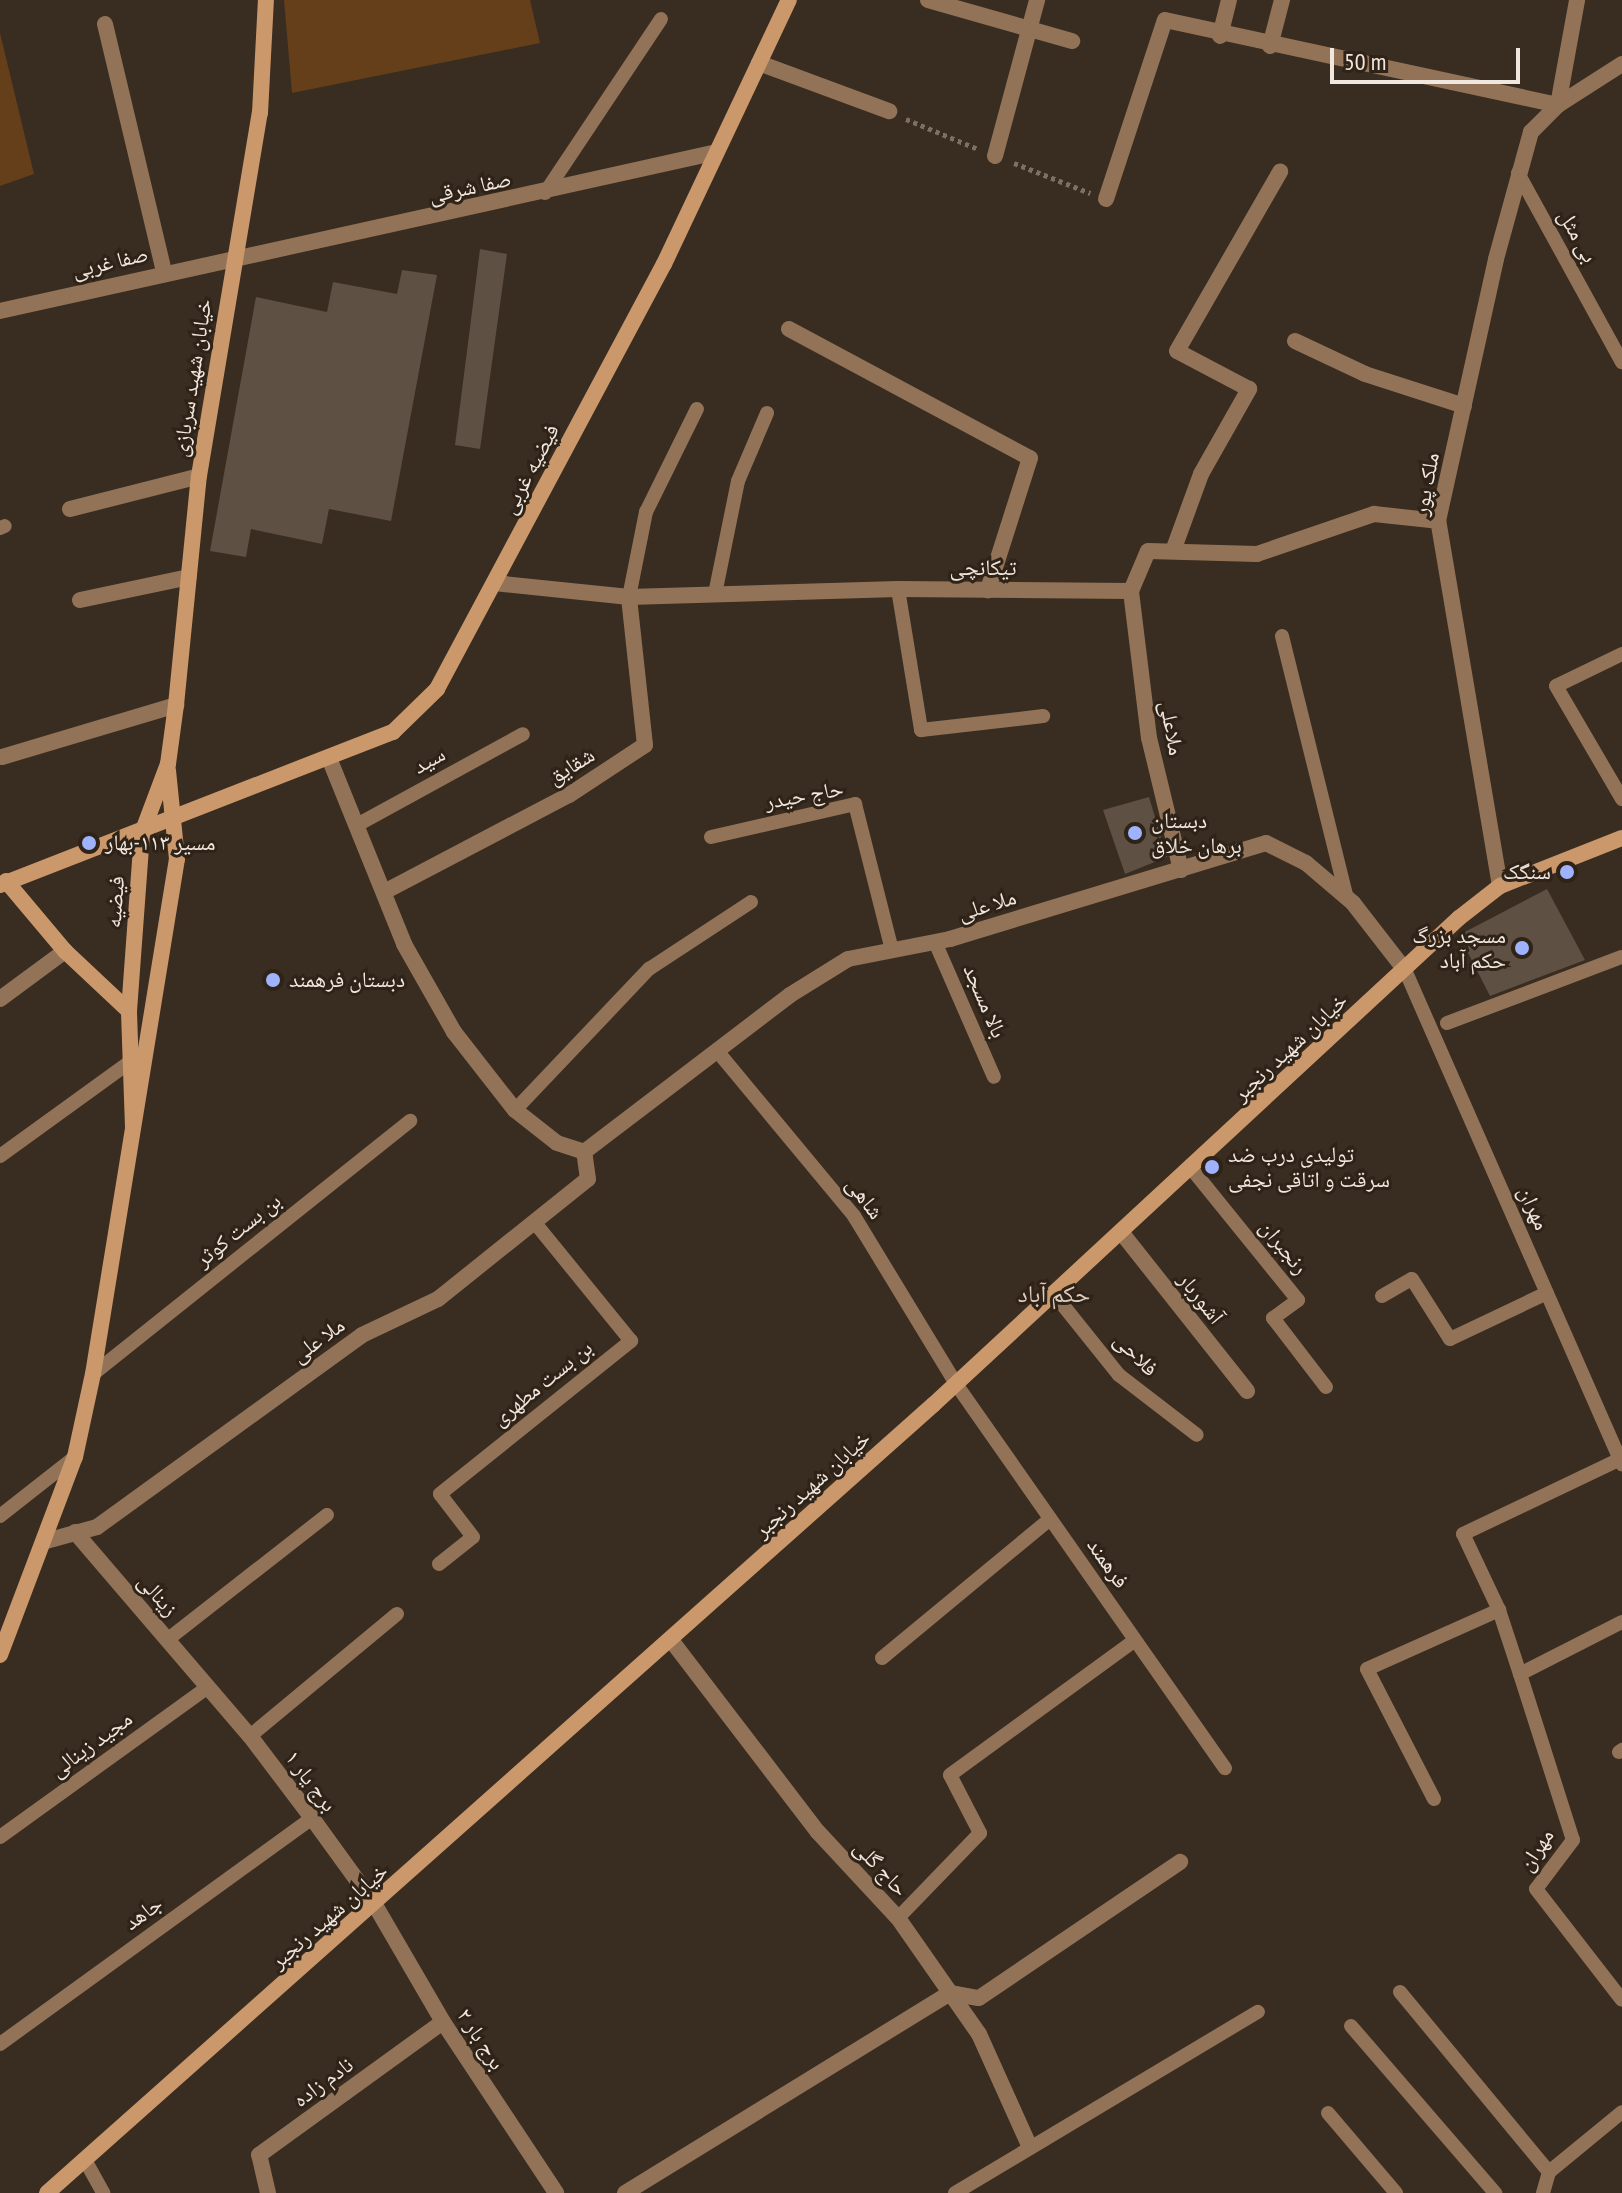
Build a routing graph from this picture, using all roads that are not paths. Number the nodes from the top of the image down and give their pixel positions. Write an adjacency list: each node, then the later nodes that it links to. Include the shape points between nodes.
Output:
1 (266, 0): 24 (street, خیابان شهید سربازی, via 260,113)
2 (789, 0): 14 (street, فیضیه غربی)
3 (928, 0): 10 (street)
4 (1037, 0): 10 (street)
5 (1229, 0): 11 (street)
6 (1282, 0): 13 (street)
7 (1577, 0): 16 (street)
8 (661, 19): 22 (lane)
9 (105, 24): 25 (street)
10 (1029, 32): 12 (street); 19 (street)
11 (1220, 36): 13 (street); 23 (street, via 1165,20)
12 (1072, 41)
13 (1270, 46): 16 (street)
14 (759, 63): 17 (street); 18 (street, فیضیه غربی)
15 (1622, 64): 16 (street, ملک پور)
16 (1558, 105): 21 (street, ملک پور, via 1531,132)
17 (889, 111)
18 (717, 152): 22 (street, صفا شرقی); 38 (street, فیضیه غربی, via 664,264)
19 (995, 156)
20 (1280, 172): 36 (street, via 1177,351 1249,389 1201,474)
21 (1518, 173): 29 (lane, بی مثل); 30 (street, ملک پور)
22 (545, 193): 24 (street, صفا شرقی)
23 (1106, 199)
24 (232, 262): 25 (street, صفا غربی); 33 (street, خیابان شهید سربازی)
25 (164, 271): 26 (street, صفا غربی)
26 (0, 311)
27 (789, 329): 40 (street, via 1030,458)
28 (1295, 341): 30 (street, via 1365,374)
29 (1622, 361)
30 (1464, 406): 35 (street, ملک پور)
31 (697, 409): 43 (lane, via 646,512)
32 (767, 413): 42 (lane, via 738,481)
33 (199, 476): 34 (street); 37 (street, خیابان شهید سربازی)
34 (70, 509)
35 (1438, 521): 36 (street, via 1374,514 1257,554); 61 (street, ملک پور)
36 (1173, 551): 41 (street, via 1148,551)
37 (189, 577): 44 (street); 47 (street, خیابان شهید سربازی)
38 (494, 583): 43 (street, تیکانچی); 51 (street, فیضیه غربی, via 437,689 393,732)
39 (898, 589): 40 (street, تیکانچی); 42 (street, تیکانچی); 48 (lane, via 921,730)
40 (988, 590): 41 (street, تیکانچی)
41 (1131, 591): 59 (street, ملاعلی, via 1149,738)
42 (715, 594): 43 (street, تیکانچی)
43 (629, 597): 62 (street, شقایق, via 645,745 569,795)
44 (80, 600)
45 (1282, 636): 63 (lane)
46 (1622, 654): 53 (lane, via 1556,686)
47 (176, 705): 50 (street); 52 (street, خیابان شهید سربازی)
48 (1043, 716)
49 (523, 734): 55 (lane, سید)
50 (2, 757)
51 (329, 758): 54 (street, فیضیه غربی); 55 (street)
52 (168, 764): 54 (street, فیضیه); 56 (street, فیضیه)
53 (1622, 799)
54 (173, 819): 56 (street, فیضیه غربی); 78 (street, فیضیه, via 177,859)
55 (357, 825): 62 (street)
56 (142, 833): 60 (street, فیضیه غربی); 71 (street, فیضیه)
57 (711, 837): 66 (lane, حاج حیدر, via 855,804)
58 (1622, 838): 61 (street, خیابان شهید رنجبر)
59 (1181, 870): 63 (street, ملا علی, via 1266,843 1306,863); 65 (street, ملا علی)
60 (3, 883): 67 (street)
61 (1500, 886): 69 (street, خیابان شهید رنجبر)
62 (386, 891): 76 (street, via 404,944 454,1032)
63 (1347, 898): 69 (street, ملا علی)
64 (751, 902): 76 (lane, via 649,969)
65 (935, 942): 66 (street, ملا علی); 75 (lane, بالا مسجد)
66 (892, 950): 73 (street, ملا علی, via 848,959 790,995)
67 (65, 951): 70 (street); 71 (street)
68 (1622, 957): 72 (lane)
69 (1405, 970): 81 (street, خیابان شهید رنجبر); 84 (lane, مهران)
70 (0, 999)
71 (129, 1011): 74 (street, فیضیه)
72 (1447, 1023)
73 (718, 1052): 79 (street, ملا علی); 88 (lane, شاهی, via 854,1216)
74 (131, 1061): 78 (street, فیضیه); 80 (lane)
75 (994, 1077)
76 (515, 1110): 79 (street, via 557,1143)
77 (410, 1121): 87 (lane, بن بست کوثر)
78 (133, 1127): 87 (street, فیضیه)
79 (584, 1152): 82 (street, ملا علی, via 588,1179)
80 (0, 1156)
81 (1191, 1168): 83 (street, خیابان شهید رنجبر); 89 (lane, رنجبران, via 1298,1300 1273,1318)
82 (535, 1223): 97 (street, ملا علی, via 438,1299 362,1335 97,1527); 99 (lane, بن بست مطهری, via 631,1341 440,1494 473,1537)
83 (1121, 1232): 85 (street, خیابان شهید رنجبر); 90 (street, آشوربار)
84 (1547, 1293): 86 (lane, via 1450,1339 1412,1279); 93 (lane, مهران)
85 (1054, 1294): 88 (street, خیابان شهید رنجبر); 91 (lane, فلاحی, via 1119,1375)
86 (1382, 1296)
87 (93, 1374): 92 (street, فیضیه)
88 (956, 1384): 96 (lane, فرهمند); 104 (street, خیابان شهید رنجبر)
89 (1326, 1387)
90 (1247, 1391)
91 (1197, 1435)
92 (75, 1457): 95 (lane); 98 (street, فیضیه)
93 (1621, 1462): 100 (lane, via 1463,1534)
94 (327, 1515): 103 (lane)
95 (0, 1516)
96 (1050, 1519): 105 (lane, فرهمند); 107 (lane)
97 (75, 1532): 98 (street, ملا علی); 103 (street, زینالی)
98 (46, 1541): 106 (street, فیضیه)
99 (439, 1564)
100 (1499, 1610): 108 (lane); 112 (lane, via 1367,1669)
101 (397, 1614): 110 (lane)
102 (1622, 1622): 108 (lane)
103 (167, 1640): 109 (street, زینالی)
104 (671, 1640): 116 (street, خیابان شهید رنجبر); 117 (street, حاج گلی, via 818,1832)
105 (1135, 1640): 111 (lane, فرهمند); 117 (lane, via 950,1775 980,1833)
106 (0, 1655)
107 (882, 1658)
108 (1520, 1674): 120 (lane, مهران, via 1573,1840 1536,1889)
109 (208, 1687): 110 (street, برج یار ۱); 114 (lane, مجید زینالی)
110 (250, 1736): 113 (street, برج یار ۱)
111 (1225, 1768)
112 (1434, 1799)
113 (312, 1818): 116 (street, برج یار ۱); 124 (lane, جاهد)
114 (0, 1837)
115 (1180, 1862): 119 (street, via 979,1998)
116 (375, 1905): 122 (street, برج بار ۲); 128 (street, خیابان شهید رنجبر)
117 (898, 1918): 119 (street, حاج گلی)
118 (1400, 1992): 129 (lane)
119 (950, 1993): 127 (street, حاج گلی, via 979,2034); 134 (street)
120 (1622, 2000)
121 (1258, 2012): 127 (lane)
122 (443, 2022): 132 (street, نادم زاده, via 259,2155); 133 (street, برج بار ۲)
123 (1351, 2026): 137 (lane)
124 (0, 2044)
125 (1622, 2112): 129 (lane)
126 (1328, 2113): 136 (lane)
127 (1029, 2145): 135 (lane)
128 (85, 2160): 130 (street, خیابان شهید رنجبر); 131 (lane)
129 (1549, 2172): 138 (lane)
130 (47, 2193)
131 (103, 2193)
132 (268, 2193)
133 (556, 2193)
134 (625, 2193)
135 (955, 2193)
136 (1396, 2193)
137 (1495, 2193)
138 (1543, 2193)

